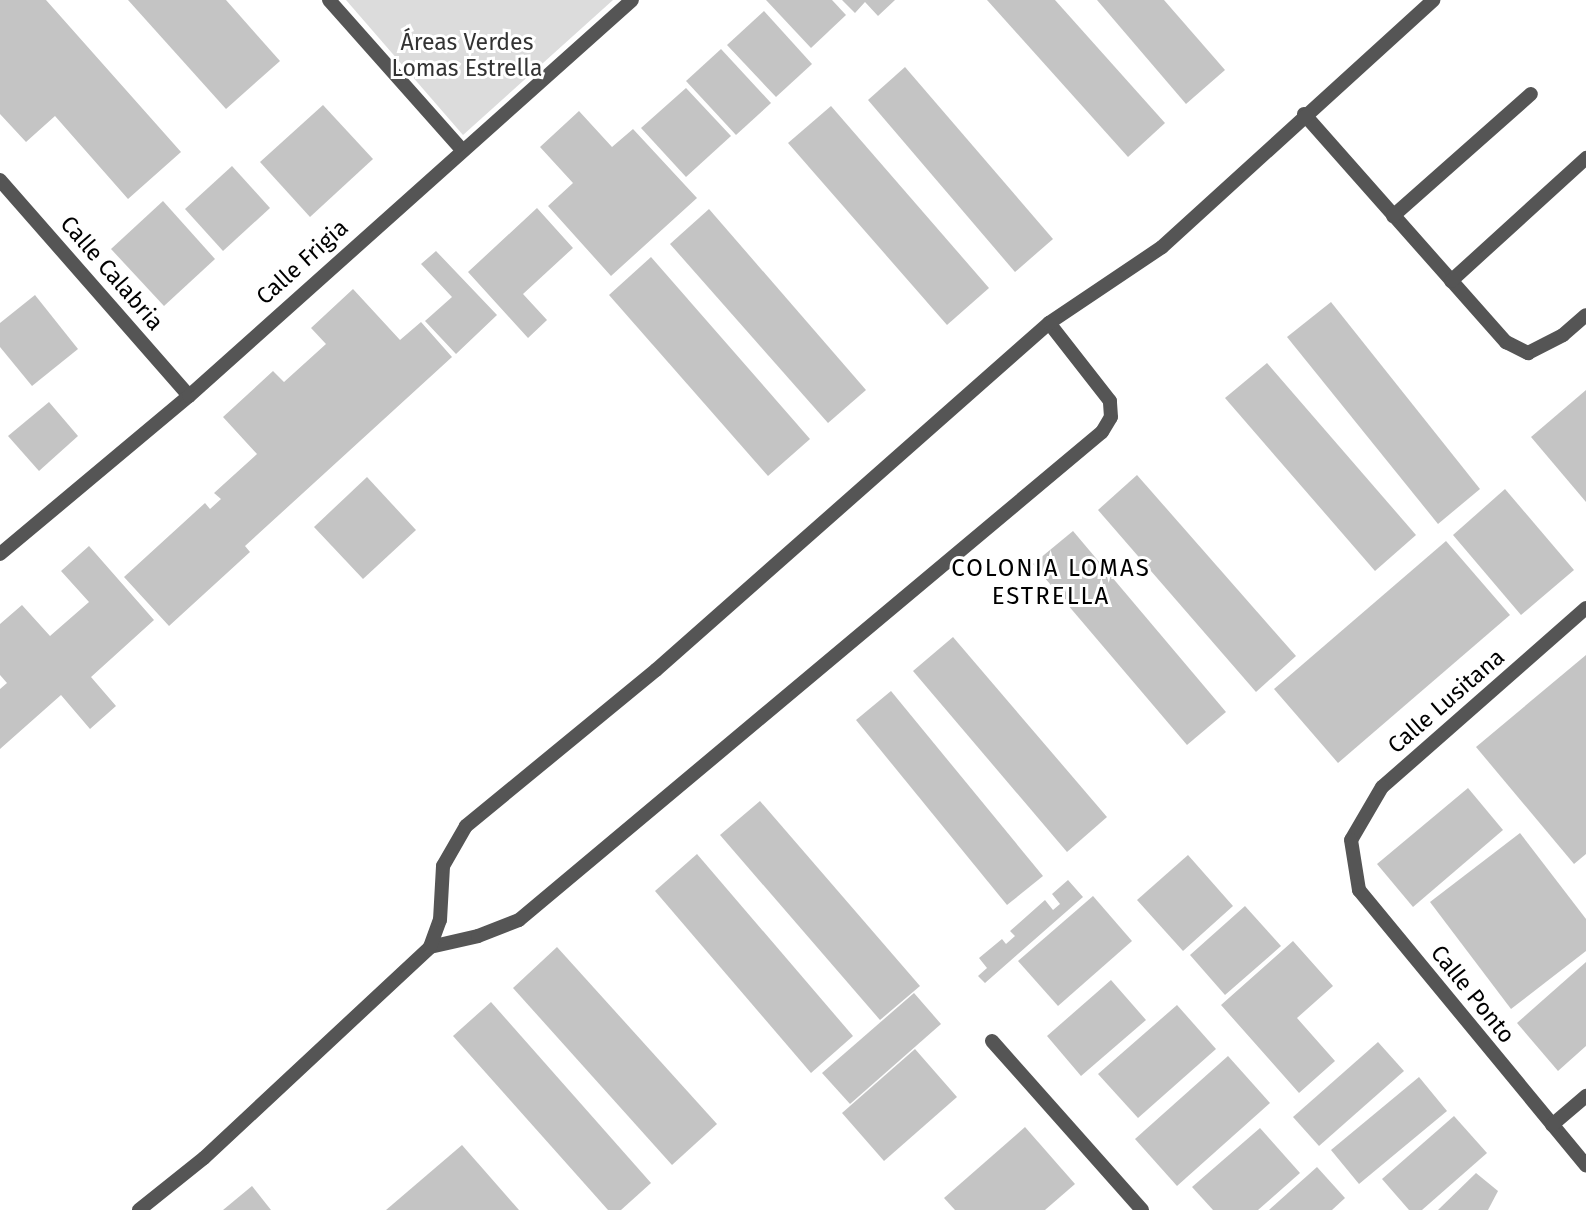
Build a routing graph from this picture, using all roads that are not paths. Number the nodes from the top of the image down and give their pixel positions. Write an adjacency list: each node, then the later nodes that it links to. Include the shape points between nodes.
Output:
1 (329, 0): 6 (street)
2 (632, 0): 6 (street, Calle Frigia)
3 (1433, 0): 5 (street)
4 (1531, 94): 9 (street)
5 (1304, 114): 9 (street); 12 (street, via 1162,247)
6 (462, 150): 13 (street, Calle Frigia)
7 (1586, 158): 10 (street)
8 (0, 180): 13 (street, Calle Calabria)
9 (1393, 216): 10 (street)
10 (1451, 281): 11 (street, via 1506,342 1528,353 1563,335)
11 (1586, 315)
12 (1049, 323): 17 (street, via 656,670 466,827 443,866 440,920); 17 (street, via 1110,401 1111,417 1102,432 519,920)
13 (189, 396): 14 (street, Calle Frigia)
14 (0, 554)
15 (1586, 608): 16 (street, Calle Lusitana, via 1382,787)
16 (1350, 840): 20 (street, Calle Ponto, via 1359,890)
17 (430, 947): 22 (street, via 204,1158)
18 (992, 1041): 23 (street)
19 (1586, 1096): 20 (street)
20 (1552, 1125): 21 (street, Calle Ponto)
21 (1586, 1165)
22 (139, 1210)
23 (1142, 1210)

